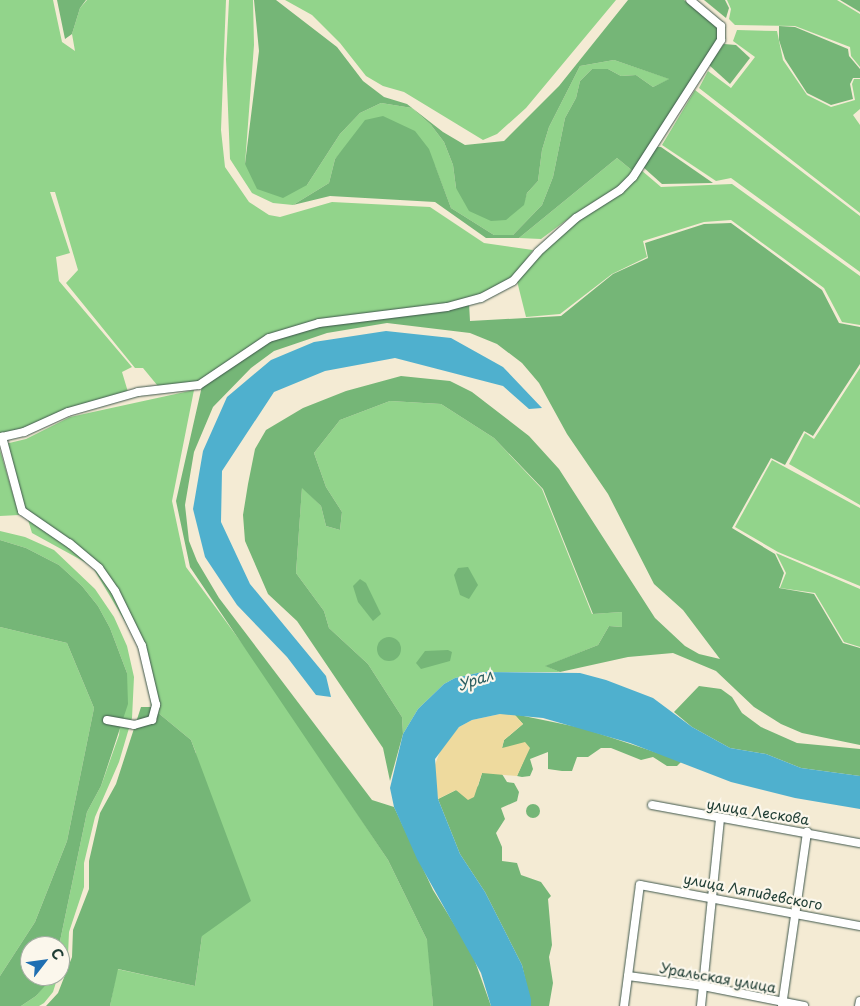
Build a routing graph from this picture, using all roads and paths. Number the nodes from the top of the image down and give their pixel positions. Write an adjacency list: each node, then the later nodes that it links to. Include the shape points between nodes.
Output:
1 (690, 0): 2 (street, via 721,26 721,40 633,177 620,190 576,218 513,281 481,298 447,307 319,323 269,338 199,385 138,392 68,412 24,432 2,437 22,511 98,568 115,591 142,646 156,705 152,720 134,725)
2 (107, 720)
3 (652, 805): 4 (street, улица Лескова)
4 (720, 819): 5 (street, улица Лескова); 7 (street)
5 (807, 832): 6 (street, улица Лескова); 8 (street)
6 (860, 843)
7 (712, 896): 8 (street, улица Ляпидевского); 10 (street, улица Ляпидевского, via 640,885); 11 (street)
8 (797, 912): 9 (street, улица Ляпидевского); 13 (street)
9 (860, 926)
10 (628, 976): 11 (street, Уральская улица); 14 (street)
11 (703, 986): 13 (street, Уральская улица); 15 (street)
12 (860, 1001): 17 (street)
13 (782, 1004): 16 (street, Уральская улица)
14 (624, 1006)
15 (701, 1006)
16 (804, 1006)
17 (859, 1006)

